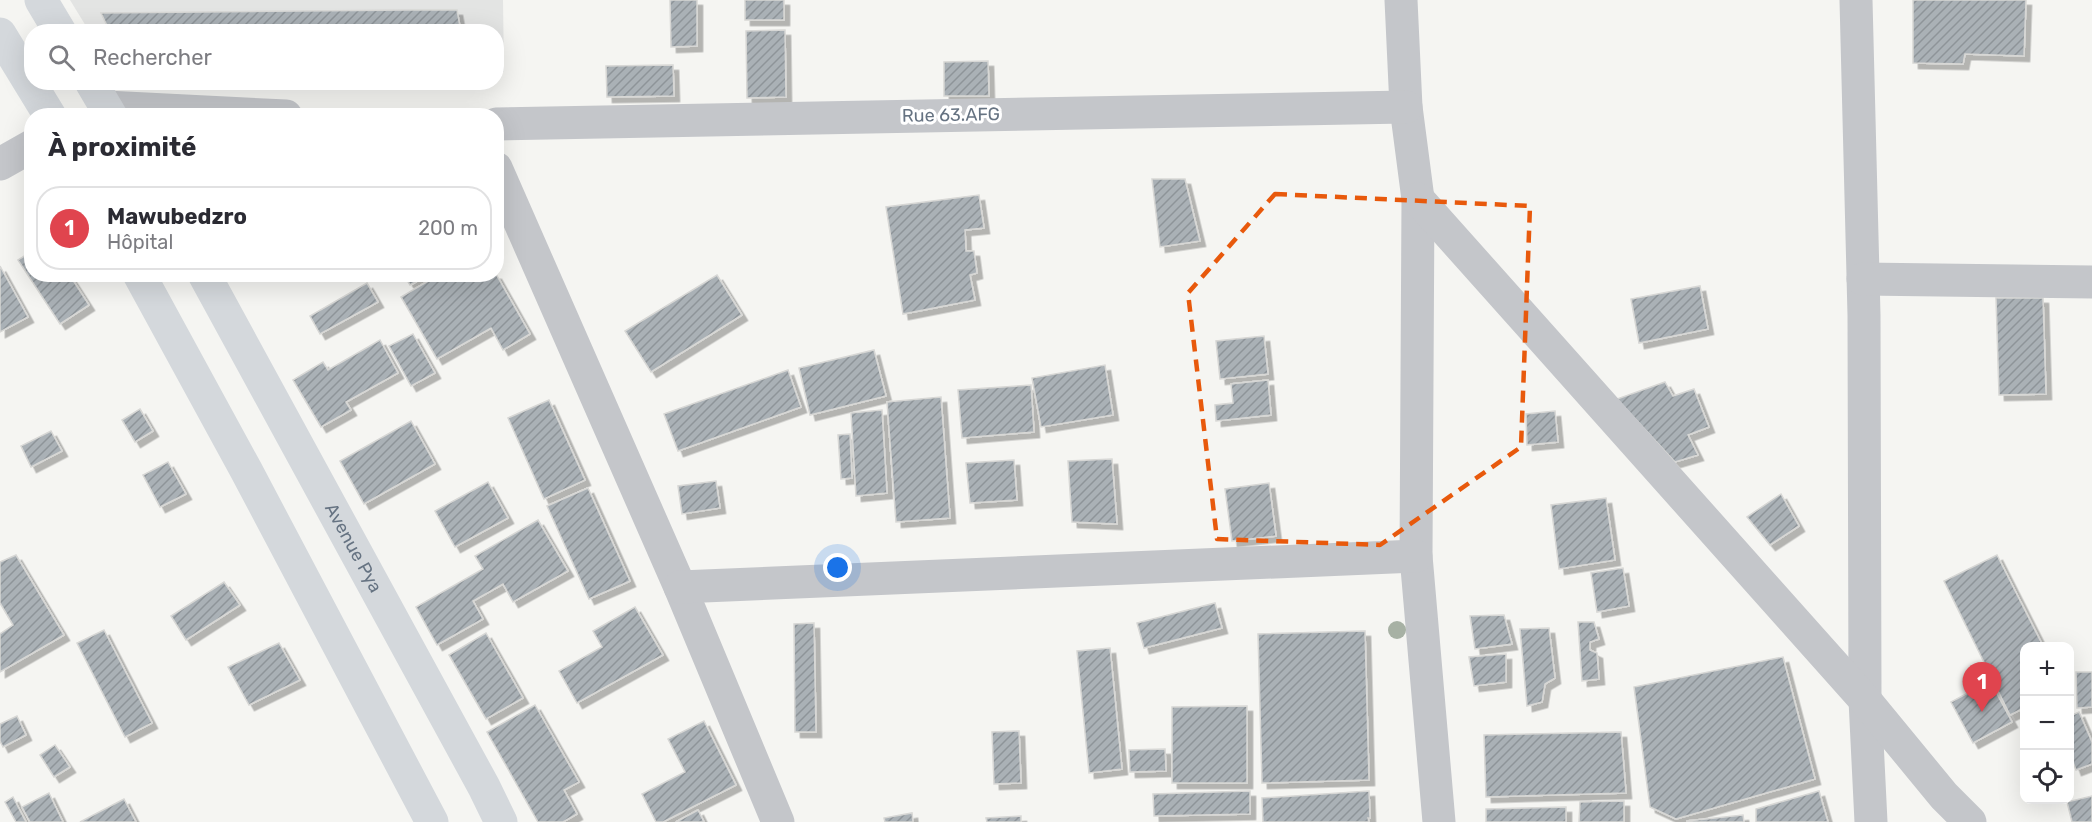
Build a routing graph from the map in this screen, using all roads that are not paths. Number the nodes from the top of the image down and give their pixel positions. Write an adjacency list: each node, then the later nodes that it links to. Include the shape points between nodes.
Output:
1 (40, 0): 4 (main road)
2 (1401, 0): 9 (street)
3 (1856, 0): 17 (street)
4 (55, 24)
5 (0, 34): 6 (main road)
6 (24, 73)
7 (35, 90): 10 (main road)
8 (99, 105): 11 (street)
9 (1406, 107): 12 (street, Rue 63.AFG); 16 (street)
10 (46, 108)
11 (150, 108)
12 (504, 124)
13 (24, 150): 14 (street)
14 (0, 164)
15 (504, 186): 22 (street)
16 (1418, 199): 21 (street); 23 (street)
17 (1863, 279): 20 (street); 23 (street)
18 (143, 282): 24 (main road)
19 (208, 282): 25 (main road, Avenue Pya)
20 (2092, 282)
21 (1416, 556): 22 (street); 27 (street)
22 (680, 587): 26 (street)
23 (1865, 700): 28 (street); 29 (street)
24 (432, 822)
25 (501, 822)
26 (778, 822)
27 (1439, 822)
28 (1871, 822)
29 (1970, 822)

